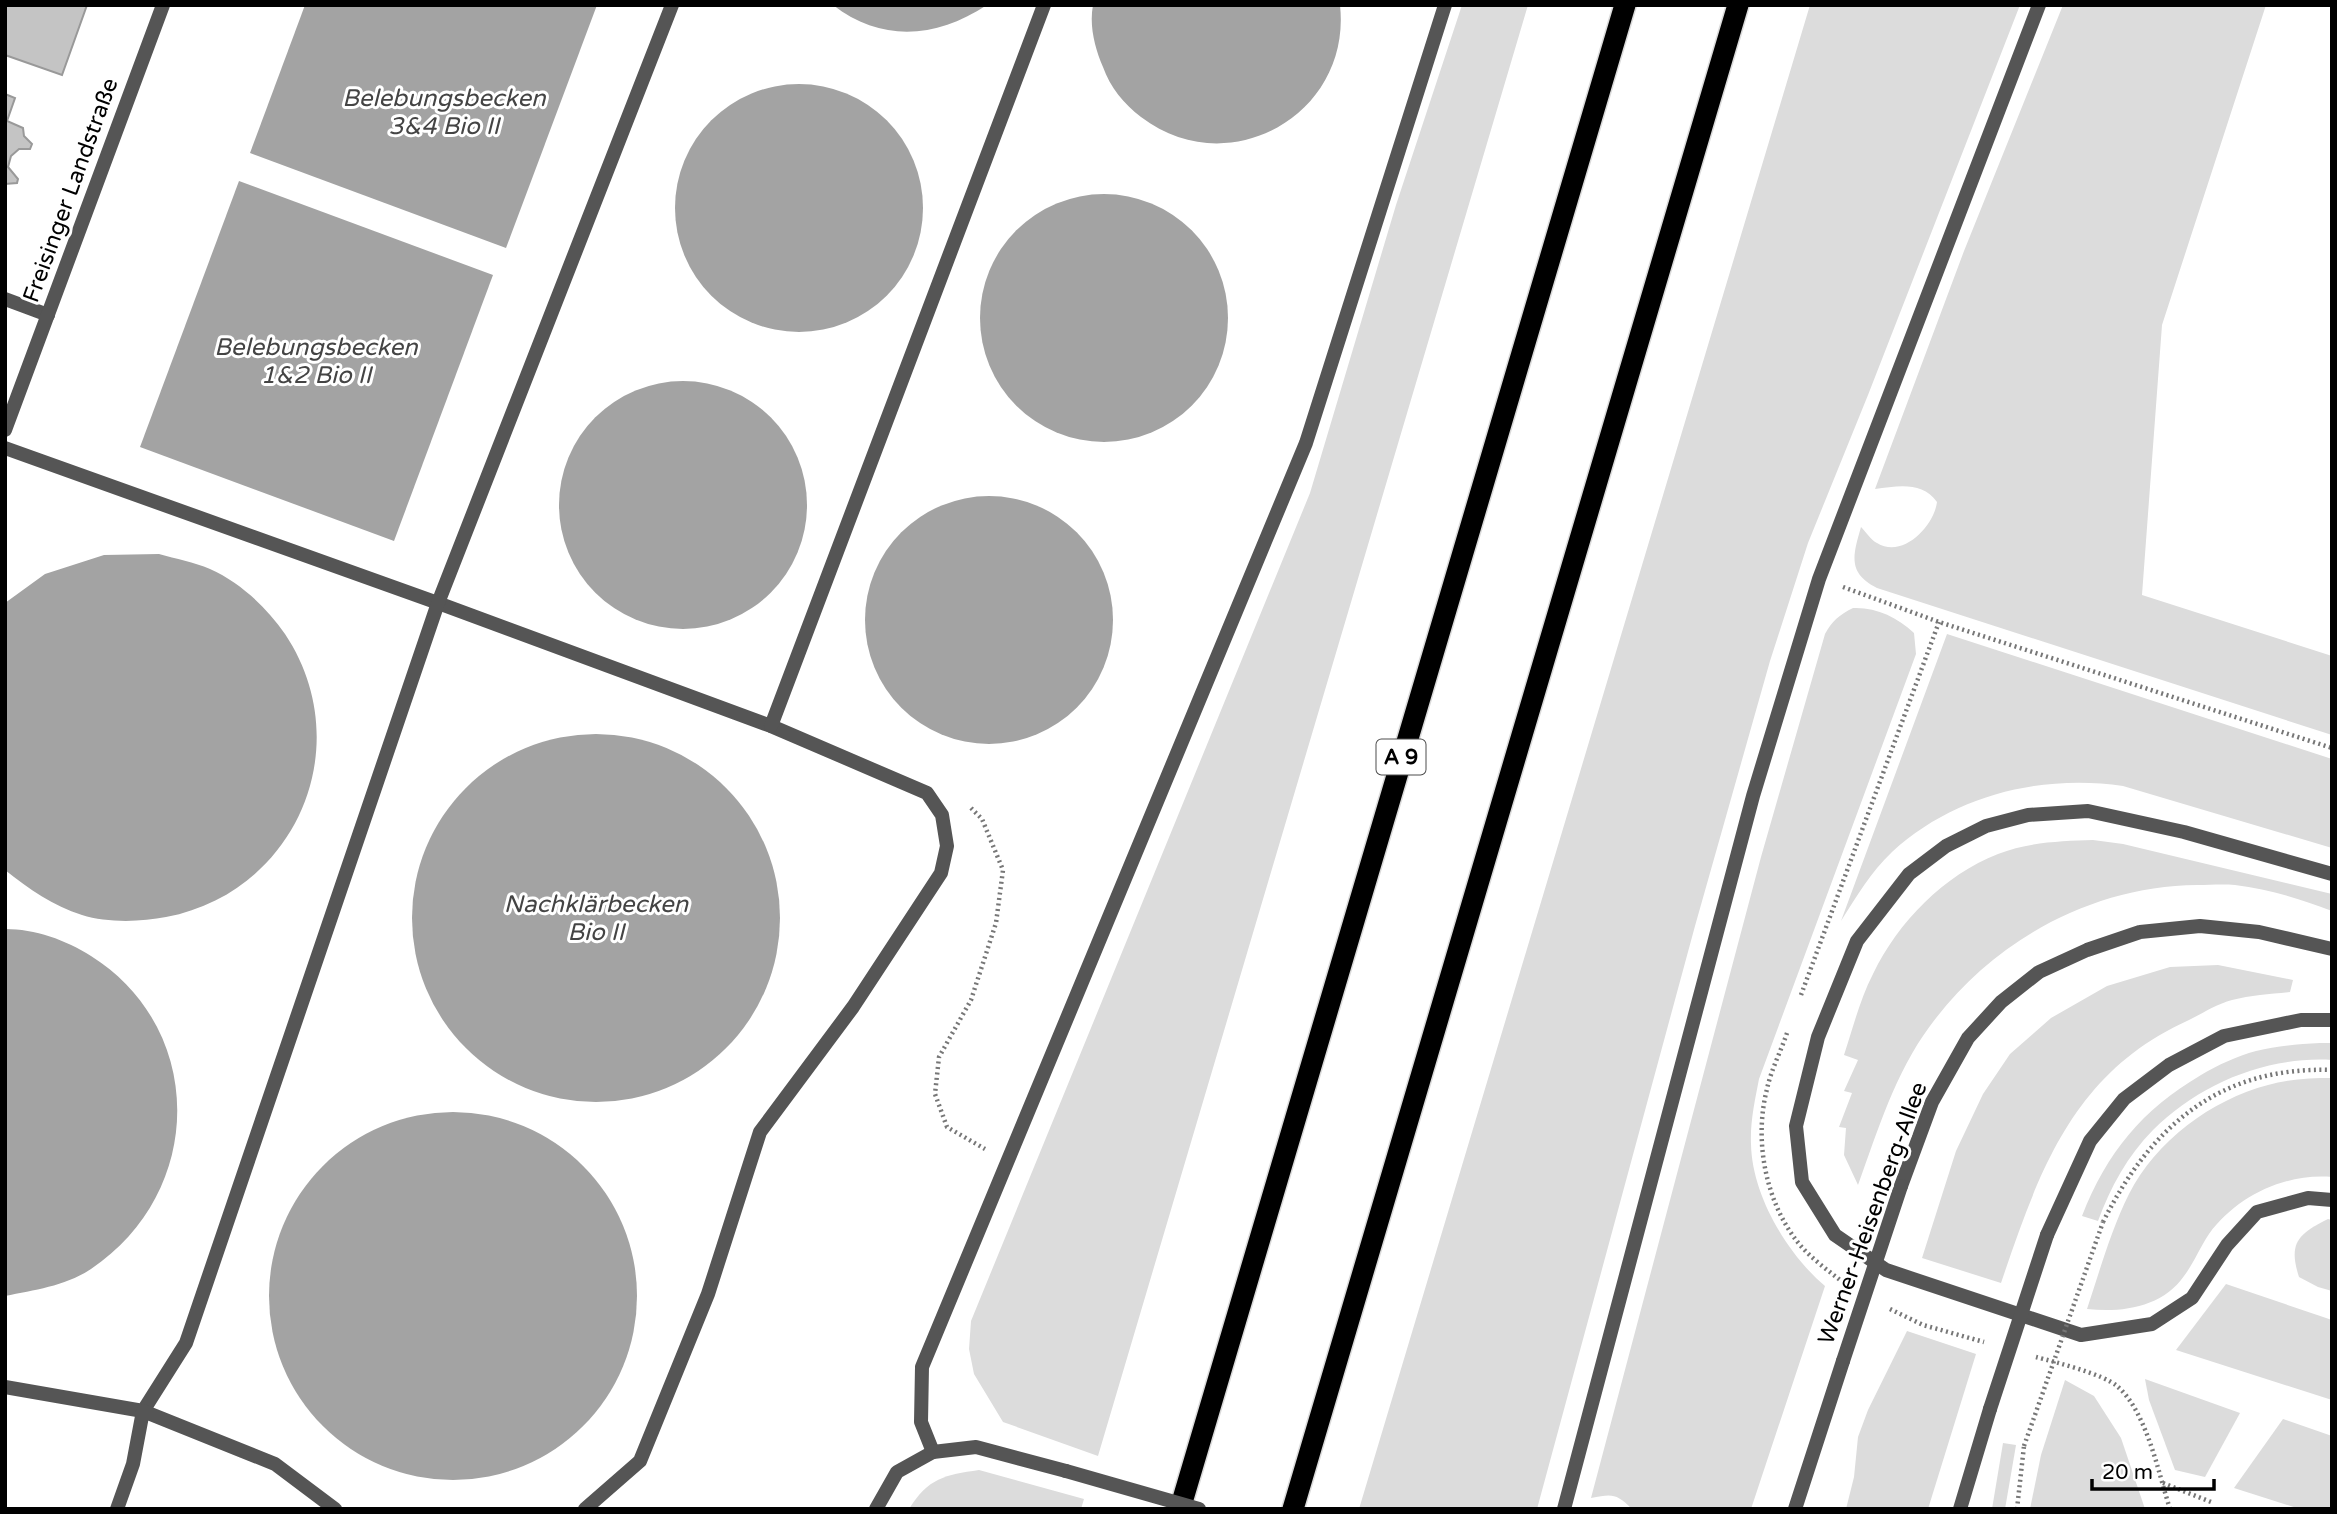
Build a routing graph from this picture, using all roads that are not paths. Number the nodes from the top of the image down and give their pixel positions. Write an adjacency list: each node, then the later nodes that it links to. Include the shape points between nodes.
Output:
1 (163, 5): 9 (street, Freisinger Landstraße)
2 (671, 5): 12 (street)
3 (1044, 5): 13 (street)
4 (1445, 5): 20 (street, via 1306,443 922,1367 921,1422)
5 (1625, 5): 25 (highway, A 9)
6 (1738, 5): 27 (highway)
7 (2039, 5): 28 (street, via 1819,579 1753,796)
8 (5, 299): 9 (street)
9 (48, 315): 10 (street, Freisinger Landstraße)
10 (5, 430)
11 (5, 448): 12 (street)
12 (438, 603): 13 (street); 19 (street, via 186,1343)
13 (771, 726): 23 (street, via 927,793 942,815 947,846 941,873 853,1007 760,1132 708,1294 640,1461)
14 (2332, 874): 17 (street, via 2184,832 2088,811 2028,815 1986,826 1946,846 1909,874 1857,941 1818,1037 1797,1126 1802,1182 1835,1235 1886,1270 2081,1335 2152,1324 2192,1298 2227,1245 2256,1212 2308,1198)
15 (2332, 949): 29 (street, Werner-Heisenberg-Allee, bridge, via 2259,932 2200,926 2140,932 2039,972 2001,1002 1968,1038 1932,1102)
16 (2332, 1020): 30 (street, bridge, via 2301,1020 2224,1036 2169,1065 2124,1098 2090,1141 2047,1235)
17 (2332, 1200)
18 (5, 1387): 19 (street)
19 (142, 1411): 21 (street, via 134,1464); 22 (street, via 275,1464)
20 (933, 1452): 24 (street, via 897,1472); 26 (street, bridge, via 976,1447)
21 (117, 1509)
22 (335, 1509)
23 (586, 1509)
24 (876, 1509)
25 (1180, 1509)
26 (1199, 1509)
27 (1293, 1509)
28 (1564, 1509)
29 (1795, 1509)
30 (1960, 1509)

